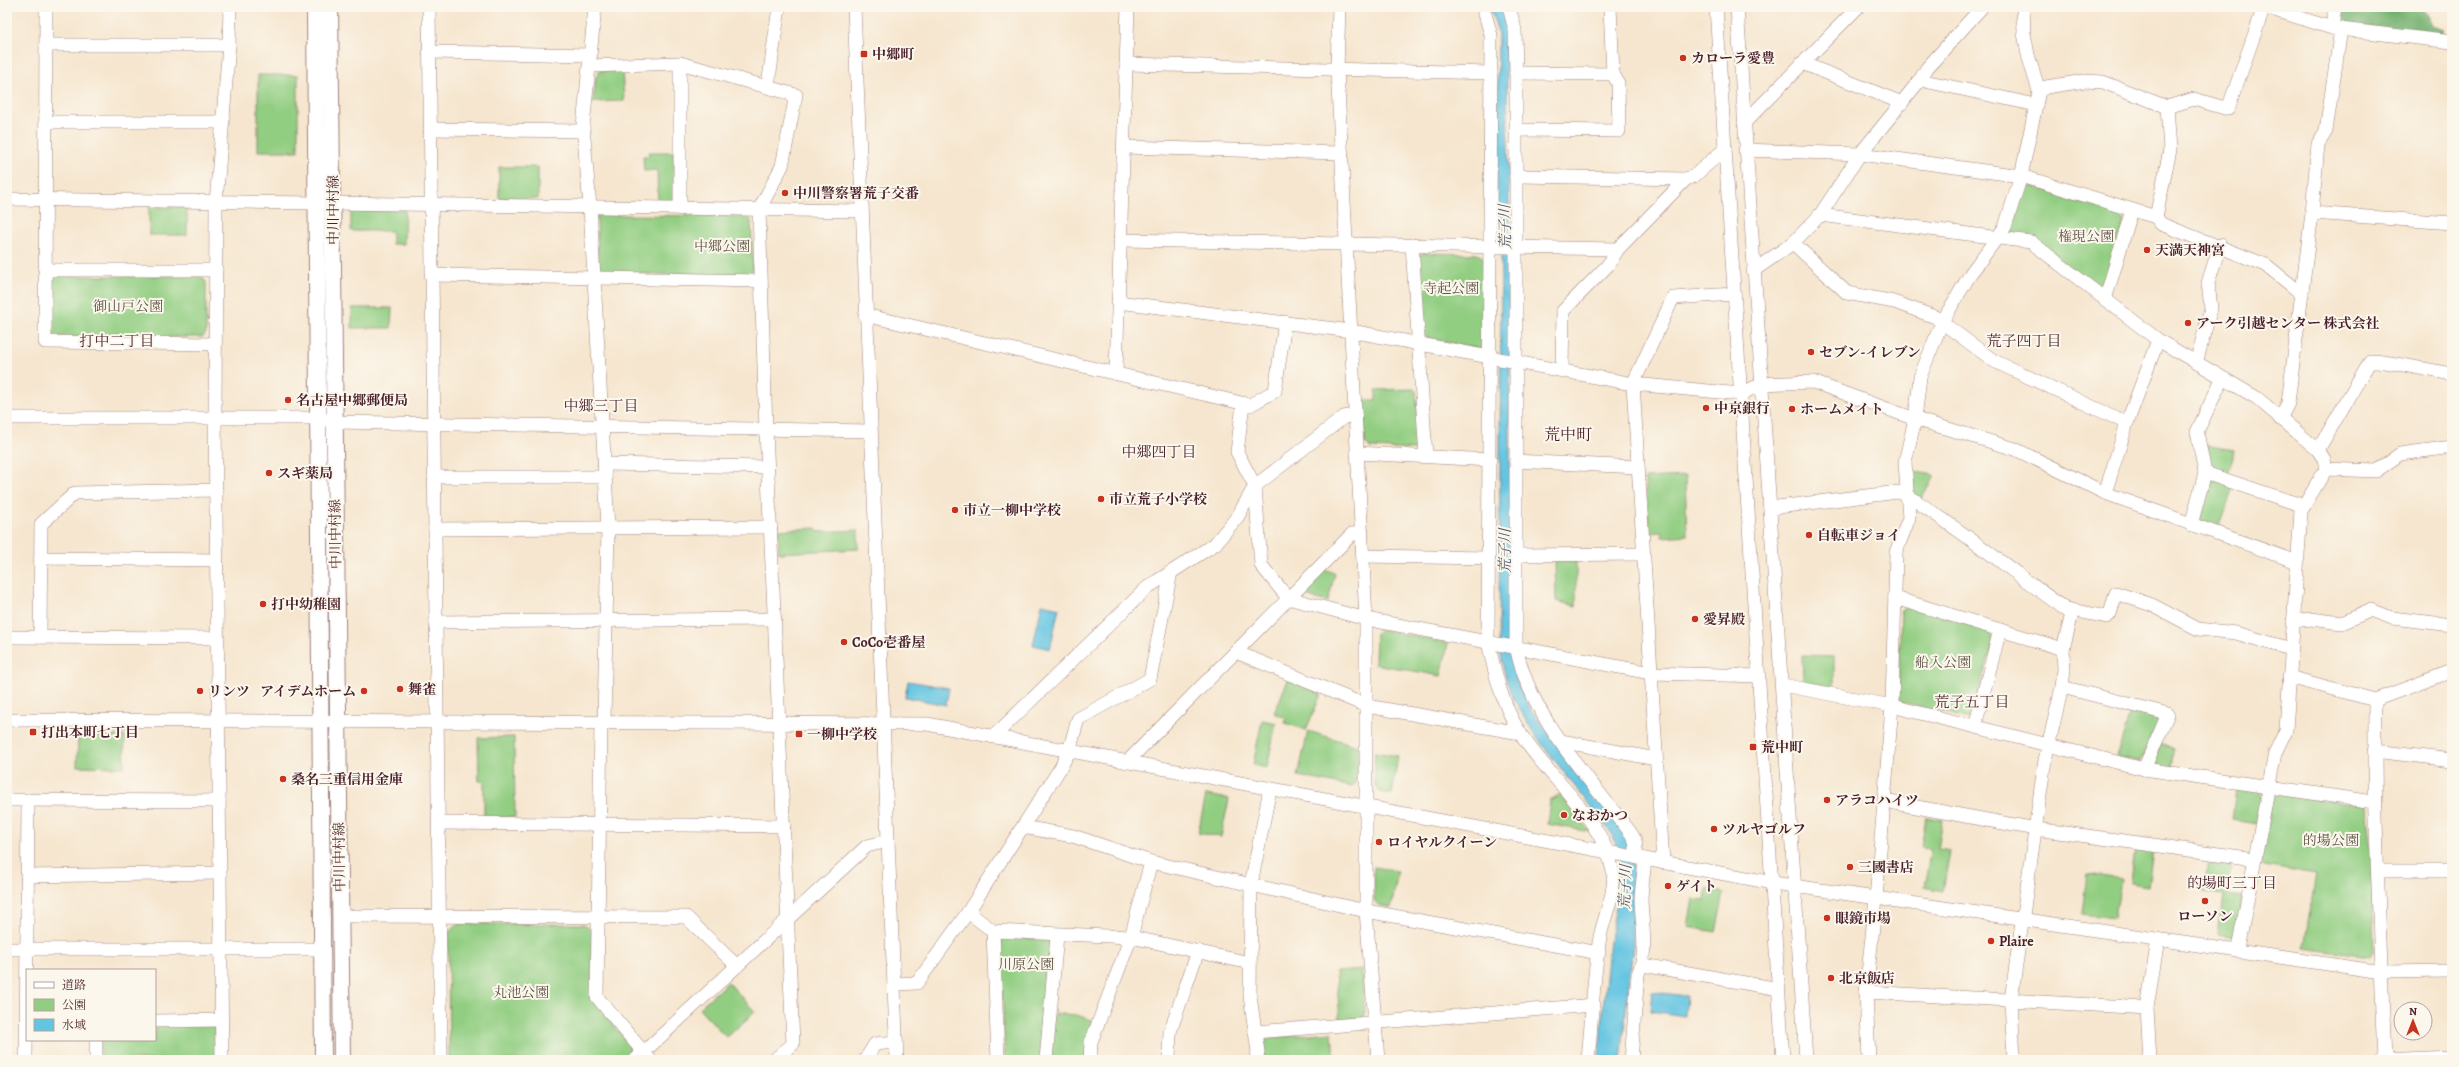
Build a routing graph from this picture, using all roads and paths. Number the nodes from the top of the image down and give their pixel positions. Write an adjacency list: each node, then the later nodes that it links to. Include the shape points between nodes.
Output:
1 (46, 7): 23 (street)
2 (230, 7): 24 (street)
3 (315, 7): 57 (main road, 中川中村線)
4 (330, 7): 58 (main road, 中川中村線)
5 (429, 7): 25 (street)
6 (595, 7): 26 (street)
7 (779, 7): 35 (street)
8 (854, 7): 64 (street)
9 (1128, 7): 29 (street)
10 (1339, 7): 30 (street)
11 (1483, 7): 31 (street, via 1491,35)
12 (1509, 7): 32 (street, via 1515,30)
13 (1610, 7): 33 (street)
14 (1716, 7): 47 (street)
15 (1737, 7): 42 (street)
16 (1858, 7): 28 (street)
17 (1982, 7): 34 (street, via 1926,68)
18 (2023, 7): 36 (street, via 2026,48)
19 (2264, 7): 21 (street); 39 (street, via 2228,108 2194,99)
20 (2335, 7): 21 (street)
21 (2337, 28): 22 (street); 65 (street, via 2326,131 2318,144)
22 (2452, 42)
23 (46, 45): 24 (street); 40 (street)
24 (229, 45): 41 (street)
25 (429, 52): 26 (street); 43 (street)
26 (590, 61): 27 (street); 45 (street)
27 (680, 63): 35 (street); 61 (street)
28 (1802, 63): 37 (street); 42 (street)
29 (1126, 64): 30 (street); 46 (street)
30 (1337, 69): 31 (street); 49 (street)
31 (1491, 73): 75 (street)
32 (1516, 73): 33 (street); 44 (street)
33 (1613, 74): 44 (street, via 1618,83 1620,131)
34 (1920, 80): 37 (street); 38 (street)
35 (768, 86): 62 (street, via 796,95 782,166)
36 (2039, 91): 38 (street); 39 (street, via 2046,87 2084,81 2103,82)
37 (1902, 103): 50 (street)
38 (2036, 105): 52 (street)
39 (2167, 107): 67 (street, via 2170,150)
40 (46, 122): 41 (street); 55 (street)
41 (223, 122): 56 (street)
42 (1744, 123): 48 (street)
43 (430, 129): 45 (street); 59 (street)
44 (1516, 130): 51 (street)
45 (583, 131): 60 (street)
46 (1123, 148): 49 (street); 70 (street)
47 (1725, 149): 53 (street, via 1694,176); 84 (street)
48 (1745, 150): 50 (street); 80 (street)
49 (1342, 153): 72 (street)
50 (1860, 154): 52 (street); 66 (street)
51 (1516, 176): 53 (street); 76 (street)
52 (2021, 176): 63 (street); 69 (street)
53 (1686, 179): 77 (street)
54 (7, 199): 55 (street)
55 (46, 200): 56 (street); 78 (street)
56 (216, 202): 57 (street); 79 (street)
57 (315, 203): 109 (main road, 中川中村線)
58 (333, 203): 59 (street); 112 (main road, 中川中村線)
59 (430, 205): 60 (street); 81 (street)
60 (590, 207): 61 (street); 82 (street)
61 (680, 209): 62 (street)
62 (759, 210): 64 (street); 83 (street)
63 (2132, 210): 67 (street); 86 (street)
64 (861, 211): 88 (street)
65 (2312, 213): 68 (street); 85 (street)
66 (1820, 215): 69 (street); 71 (street)
67 (2156, 217): 74 (street, via 2161,224)
68 (2452, 223)
69 (1998, 238): 86 (street, via 2031,242); 90 (street, via 1971,273)
70 (1120, 240): 72 (street); 87 (street)
71 (1793, 243): 80 (street); 90 (street, via 1847,293 1894,302)
72 (1346, 244): 73 (street); 91 (street)
73 (1412, 245): 75 (street); 93 (street)
74 (2220, 245): 85 (street, via 2266,265); 97 (street, via 2208,283 2212,308)
75 (1492, 247): 76 (street); 95 (street)
76 (1514, 247): 77 (street); 96 (street)
77 (1618, 249): 98 (street, via 1608,265 1564,311)
78 (45, 270): 79 (street); 94 (street, via 45,342)
79 (216, 270): 94 (street)
80 (1753, 271): 103 (street)
81 (431, 275): 82 (street); 114 (street)
82 (594, 278): 83 (street); 115 (street)
83 (761, 281): 116 (street)
84 (1734, 294): 102 (street, via 1673,298); 104 (street)
85 (2302, 294): 111 (street, via 2288,403)
86 (2105, 300): 92 (street)
87 (1118, 302): 89 (street); 99 (street)
88 (865, 315): 99 (street); 117 (street)
89 (1285, 322): 91 (street); 105 (street, via 1275,391 1250,405)
90 (1942, 322): 110 (street, via 1920,377); 113 (street, via 1994,361)
91 (1351, 331): 93 (street); 106 (street)
92 (2158, 340): 97 (street); 113 (street)
93 (1418, 343): 95 (street); 121 (street)
94 (215, 344): 108 (street)
95 (1494, 356): 96 (street); 122 (street)
96 (1514, 360): 98 (street); 123 (street)
97 (2196, 364): 101 (street)
98 (1562, 370): 102 (street)
99 (1116, 372): 105 (street)
100 (2452, 374): 119 (street, via 2379,360 2370,361)
101 (2222, 379): 111 (street, via 2257,398); 128 (street, via 2197,432)
102 (1633, 384): 104 (street); 126 (street)
103 (1760, 384): 104 (street); 110 (street, via 1813,382); 136 (street)
104 (1741, 394): 170 (street)
105 (1243, 404): 131 (street, via 1237,452)
106 (1355, 415): 120 (street); 131 (street, via 1344,417)
107 (7, 418): 108 (street)
108 (215, 418): 109 (street); 132 (street)
109 (318, 418): 112 (street); 178 (main road, 中川中村線)
110 (1915, 419): 133 (street, via 2015,449); 134 (street, via 1905,462)
111 (2280, 419): 119 (street)
112 (334, 422): 114 (street); 179 (main road, 中川中村線)
113 (2127, 423): 133 (street)
114 (433, 424): 115 (street); 129 (street)
115 (602, 427): 116 (street); 124 (street)
116 (766, 430): 117 (street); 125 (street)
117 (870, 431): 184 (street)
118 (2452, 447): 127 (street, via 2400,454 2376,471)
119 (2318, 450): 127 (street, via 2324,459)
120 (1357, 453): 121 (street); 141 (street)
121 (1426, 456): 122 (street)
122 (1490, 460): 146 (street)
123 (1516, 461): 126 (street); 143 (street)
124 (604, 464): 125 (street); 130 (street)
125 (768, 467): 138 (street)
126 (1638, 467): 142 (street)
127 (2326, 469): 135 (street)
128 (2205, 472): 135 (street); 137 (street)
129 (434, 477): 130 (street); 140 (street)
130 (605, 478): 139 (street)
131 (1254, 486): 149 (street, via 1238,516 1214,544); 150 (street, via 1260,565)
132 (216, 490): 145 (street, via 75,493 41,524); 147 (street)
133 (2105, 493): 137 (street)
134 (1907, 495): 136 (street, via 1898,492 1874,494 1854,499); 151 (street, via 1909,518 1896,552); 152 (street, via 1964,532 1983,550)
135 (2304, 506): 148 (street, via 2301,511)
136 (1770, 508): 172 (street)
137 (2191, 525): 148 (street)
138 (771, 527): 139 (street); 153 (street)
139 (608, 528): 140 (street); 155 (street)
140 (435, 529): 157 (street)
141 (1362, 533): 144 (street); 150 (street, via 1352,534)
142 (1643, 554): 143 (street); 169 (street)
143 (1516, 555): 164 (street)
144 (1363, 556): 146 (street); 154 (street)
145 (41, 558): 147 (street); 161 (street)
146 (1489, 558): 163 (street)
147 (217, 560): 162 (street)
148 (2297, 562): 156 (street)
149 (1171, 572): 187 (street, via 1148,587); 190 (street, via 1150,679 1078,720)
150 (1288, 598): 154 (street); 167 (street)
151 (1895, 598): 159 (street); 176 (street)
152 (2072, 614): 165 (street); 166 (street, via 2072,610 2107,617 2116,593 2152,606 2198,629 2236,633)
153 (775, 619): 155 (street); 183 (street)
154 (1366, 619): 163 (street); 175 (street)
155 (606, 621): 157 (street); 182 (street)
156 (2293, 621): 158 (street, via 2311,619 2342,623 2371,610 2392,618); 166 (street)
157 (436, 622): 180 (street)
158 (2452, 625)
159 (2000, 630): 165 (street); 185 (street)
160 (7, 637): 161 (street)
161 (40, 637): 162 (street)
162 (217, 638): 181 (street)
163 (1492, 642): 164 (street); 186 (street, via 1496,680)
164 (1514, 647): 169 (street); 188 (street, via 1530,693)
165 (2063, 649): 173 (street)
166 (2291, 649): 171 (street)
167 (1236, 652): 175 (street); 194 (street)
168 (2452, 670): 174 (street)
169 (1651, 672): 170 (street); 192 (street)
170 (1759, 676): 219 (street)
171 (2289, 677): 174 (street); 196 (street, via 2286,730 2275,753)
172 (1783, 685): 176 (street); 221 (street)
173 (2062, 687): 189 (street); 195 (street, via 2168,714)
174 (2375, 700): 191 (street)
175 (1367, 706): 186 (street); 203 (street)
176 (1892, 706): 185 (street); 201 (street)
177 (7, 720): 181 (street)
178 (319, 721): 179 (street); 181 (street); 237 (main road, 中川中村線)
179 (337, 721): 180 (street); 225 (main road, 中川中村線)
180 (437, 721): 182 (street); 204 (street)
181 (218, 722): 200 (street)
182 (602, 722): 183 (street); 205 (street)
183 (780, 722): 184 (street); 206 (street)
184 (883, 723): 187 (street, via 927,724); 209 (street)
185 (1975, 726): 189 (street)
186 (1520, 733): 210 (street, via 1598,832)
187 (993, 737): 190 (street)
188 (1561, 741): 192 (street); 211 (street, via 1630,832)
189 (2048, 744): 195 (street); 208 (street)
190 (1069, 751): 194 (street); 207 (street)
191 (2374, 751): 193 (street); 202 (street)
192 (1656, 759): 214 (street)
193 (2452, 760)
194 (1128, 762): 197 (street)
195 (2144, 769): 196 (street)
196 (2269, 788): 202 (street); 212 (street)
197 (1270, 789): 203 (street); 220 (street)
198 (7, 800): 199 (street)
199 (28, 800): 200 (street); 218 (street)
200 (219, 801): 217 (street)
201 (1884, 801): 208 (street); 222 (street)
202 (2374, 802): 215 (street)
203 (1366, 808): 210 (street); 223 (street)
204 (438, 823): 205 (street); 226 (street)
205 (599, 824): 206 (street); 227 (street)
206 (784, 826): 228 (street)
207 (1023, 827): 213 (street, via 1073,836); 224 (street)
208 (2036, 829): 212 (street); 229 (street)
209 (888, 841): 228 (street, via 867,846); 247 (street)
210 (1611, 853): 211 (street); 240 (street, via 1614,885 1600,937)
211 (1641, 859): 214 (street); 242 (street)
212 (2255, 859): 238 (street)
213 (1150, 862): 220 (street); 232 (street)
214 (1663, 863): 219 (street)
215 (2379, 871): 216 (street); 245 (street)
216 (2452, 872)
217 (220, 873): 218 (street); 236 (street)
218 (27, 876): 235 (street)
219 (1773, 883): 221 (street); 248 (street)
220 (1251, 884): 223 (street); 241 (street)
221 (1794, 887): 222 (street); 280 (street)
222 (1876, 899): 229 (street); 249 (street)
223 (1366, 911): 240 (street); 255 (street)
224 (968, 912): 230 (street); 247 (street, via 917,983)
225 (340, 916): 226 (street); 266 (main road, 中川中村線)
226 (440, 916): 227 (street); 267 (street)
227 (598, 916): 243 (street, via 686,917); 260 (street, via 596,997)
228 (788, 920): 243 (street); 268 (street, via 793,1044)
229 (2023, 920): 233 (street); 250 (street)
230 (993, 930): 231 (street); 271 (street)
231 (1057, 935): 232 (street); 272 (street)
232 (1131, 937): 239 (street); 273 (street, via 1091,1042)
233 (2158, 939): 238 (street); 252 (street)
234 (7, 949): 235 (street)
235 (27, 949): 236 (street); 244 (street)
236 (221, 949): 237 (street); 253 (street)
237 (322, 949): 265 (main road, 中川中村線)
238 (2238, 949): 245 (street)
239 (1198, 951): 241 (street); 274 (street, via 1170,1032)
240 (1599, 953): 251 (street)
241 (1250, 963): 256 (street, via 1250,996)
242 (1643, 965): 248 (street); 278 (street, via 1638,974)
243 (737, 966): 260 (street)
244 (27, 969)
245 (2382, 972): 246 (street); 285 (street)
246 (2452, 972)
247 (894, 984): 259 (street)
248 (1779, 989): 279 (street)
249 (1866, 992): 250 (street); 281 (street)
250 (2011, 1000): 252 (street); 282 (street)
251 (1594, 1005): 255 (street); 277 (street)
252 (2147, 1008): 283 (street)
253 (221, 1020): 254 (street); 264 (street)
254 (156, 1021)
255 (1374, 1023): 256 (street); 276 (street)
256 (1255, 1032): 275 (street, via 1258,1052)
257 (26, 1041): 262 (street)
258 (96, 1041): 263 (street)
259 (896, 1042): 269 (street, via 875,1044); 270 (street)
260 (643, 1057)
261 (2452, 1058): 285 (street)
262 (26, 1060)
263 (96, 1060)
264 (222, 1060)
265 (323, 1060)
266 (342, 1060)
267 (441, 1060)
268 (774, 1060)
269 (865, 1060)
270 (897, 1060)
271 (998, 1060)
272 (1046, 1060)
273 (1090, 1060)
274 (1169, 1060)
275 (1256, 1060)
276 (1378, 1060)
277 (1588, 1060)
278 (1631, 1060)
279 (1783, 1060)
280 (1806, 1060)
281 (1869, 1060)
282 (2014, 1060)
283 (2150, 1060)
284 (2381, 1060): 285 (street)
285 (2385, 1060)

